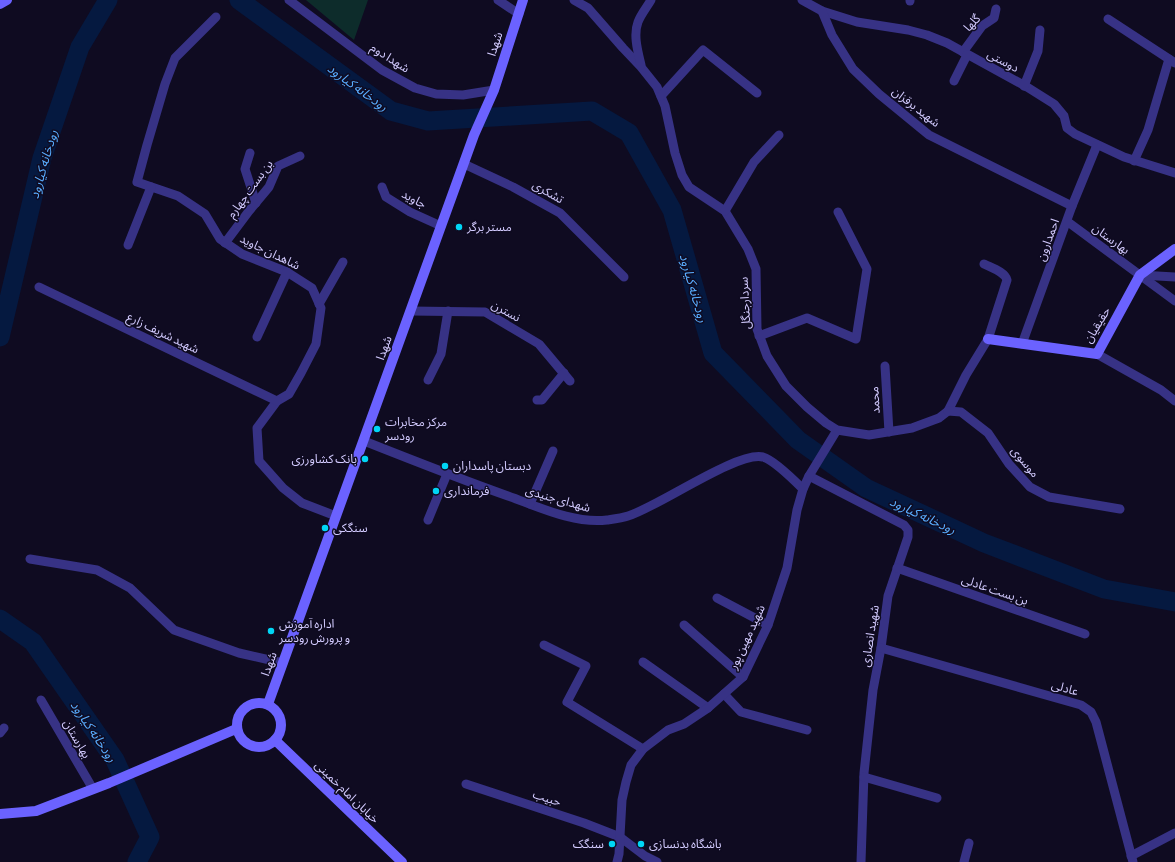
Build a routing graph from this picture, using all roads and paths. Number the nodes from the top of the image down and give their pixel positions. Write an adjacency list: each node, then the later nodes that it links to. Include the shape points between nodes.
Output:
1 (7, 0): 8 (main road)
2 (289, 0): 20 (street, شهدا دوم, via 382,70 415,88 436,94 456,95)
3 (498, 0): 11 (street)
4 (523, 0): 11 (main road, شهدا)
5 (574, 0): 17 (street, سردارجنگل, via 588,8)
6 (650, 0): 17 (street, via 636,27)
7 (802, 0): 10 (street, دوستی)
8 (0, 4)
9 (996, 9): 15 (street, گلها, via 994,18 982,26)
10 (822, 11): 15 (street, دوستی, via 857,22 927,35); 33 (street, شهید برقزان, via 832,35 853,69 879,94 930,134)
11 (519, 14): 20 (main road, شهدا)
12 (216, 17): 30 (street, شاهدان جاوید, via 175,58 160,99 137,182)
13 (1108, 19): 16 (street)
14 (1040, 30): 19 (street, via 1038,51)
15 (965, 54): 18 (street, گلها); 19 (street, دوستی)
16 (1172, 61): 27 (street, via 1148,130)
17 (641, 67): 22 (street, سردارجنگل)
18 (954, 81)
19 (1024, 86): 24 (street, دوستی, via 1054,104 1064,116 1067,128)
20 (494, 90): 28 (main road, شهدا, via 474,134)
21 (757, 93): 22 (street, via 703,50)
22 (661, 96): 34 (street, سردارجنگل, via 682,175 689,187)
23 (779, 135): 34 (street, via 754,162)
24 (1097, 145): 27 (street, دوستی); 33 (street, احمدارون)
25 (250, 153): 32 (street, via 245,169)
26 (300, 156): 32 (street, بن بست چهارم, via 278,166 269,187)
27 (1134, 161): 29 (street, دوستی)
28 (464, 164): 37 (main road, شهدا); 45 (street, تشکری, via 560,213)
29 (1175, 173)
30 (151, 187): 38 (street, شاهدان جاوید, via 178,196 205,214 220,239); 39 (street)
31 (382, 187): 37 (street, جاوید, via 386,197 410,212)
32 (256, 203): 38 (street, بن بست چهارم)
33 (1072, 206): 36 (street, احمدارون)
34 (725, 211): 52 (street, سردارجنگل, via 748,249 756,269)
35 (838, 212): 52 (street, via 867,268 856,339 807,318)
36 (1068, 222): 44 (street, بهارستان); 55 (street, احمدارون)
37 (441, 226): 50 (main road, شهدا)
38 (226, 243): 43 (street, شاهدان جاوید, via 242,254)
39 (128, 245)
40 (1175, 249): 44 (main road, حقیقیان)
41 (343, 262): 49 (street)
42 (984, 264): 54 (street, via 1003,274 1007,280)
43 (287, 272): 49 (street, شاهدان جاوید, via 312,288); 53 (street)
44 (1140, 275): 46 (street); 48 (street, بهارستان); 56 (main road, حقیقیان)
45 (624, 277)
46 (1175, 277)
47 (39, 287): 60 (street, شهید شریف زارع)
48 (1175, 301)
49 (319, 304): 60 (street, شاهدان جاوید, via 321,308 316,344 289,394)
50 (411, 311): 51 (street, نسترن); 65 (main road, شهدا)
51 (448, 311): 58 (street, via 441,354); 59 (street, نسترن, via 485,312 539,344 567,377 542,400)
52 (759, 336): 63 (street, سردارجنگل, via 767,356 786,386 807,407)
53 (257, 337)
54 (988, 339): 55 (main road, حقیقیان); 62 (street)
55 (1022, 344): 56 (main road, حقیقیان)
56 (1097, 354): 61 (street, via 1161,390)
57 (885, 366): 64 (street, محمد)
58 (428, 380)
59 (537, 400)
60 (277, 401): 72 (street, شاهدان جاوید, via 257,428 259,461 283,488 302,503)
61 (1175, 401)
62 (948, 411): 64 (street, سردارجنگل, via 939,418 912,428); 71 (street, موسوی, via 961,412 988,433 1009,464 1030,487 1050,498)
63 (837, 430): 64 (street, سردارجنگل, via 869,435); 67 (street, شهید مهین پور)
64 (889, 432)
65 (364, 441): 68 (street, شهدای جنیدی); 72 (main road, شهدا)
66 (552, 451): 70 (street)
67 (812, 472): 69 (street, شهید مهین پور); 75 (street, شهید انصاری, via 904,525 908,530 908,537)
68 (447, 474): 70 (street, شهدای جنیدی); 73 (street)
69 (803, 489): 70 (street, شهدای جنیدی, via 770,460 762,457 727,466 628,516 591,521); 78 (street, شهید مهین پور, via 796,510 787,568)
70 (530, 504)
71 (1120, 509)
72 (336, 516): 83 (main road, شهدا)
73 (428, 520)
74 (30, 559): 83 (street, via 97,570 130,588 174,630 239,653)
75 (897, 568): 79 (street, بن بست عادلی); 81 (street, شهید انصاری, via 888,596)
76 (717, 598): 78 (street)
77 (684, 625): 84 (street)
78 (768, 625): 84 (street, شهید مهین پور)
79 (1085, 634)
80 (544, 645): 92 (street, via 586,666 567,702)
81 (881, 648): 93 (street, شهید انصاری, via 872,690); 101 (street, عادلی, via 1081,705 1091,712 1096,722)
82 (643, 662): 88 (street)
83 (283, 663): 87 (main road, شهدا)
84 (742, 677): 85 (street, شهید مهین پور)
85 (724, 694): 88 (street, شهید مهین پور); 90 (street, via 741,712)
86 (41, 700): 95 (street, بهارستان)
87 (268, 704): 89 (main road, via 254,703 242,709 238,715); 91 (main road, via 274,708 281,721 281,728)
88 (708, 708): 92 (street, شهید مهین پور, via 684,724 668,730)
89 (236, 729): 91 (main road, via 243,741 256,747 263,747); 95 (main road)
90 (807, 730)
91 (275, 740): 102 (main road, خیابان امام خمینی)
92 (643, 749): 99 (street, شهید مهین پور, via 631,765 626,782 622,800)
93 (864, 777): 96 (street); 105 (street, شهید انصاری)
94 (466, 784): 99 (street, حبیب)
95 (93, 789): 97 (main road, via 36,811)
96 (937, 798)
97 (0, 814)
98 (1175, 833): 101 (street)
99 (620, 837): 103 (street, شهید مهین پور); 104 (street, حبیب)
100 (969, 843): 106 (street)
101 (1132, 859)
102 (402, 862)
103 (617, 862)
104 (657, 862)
105 (861, 862)
106 (964, 862)

